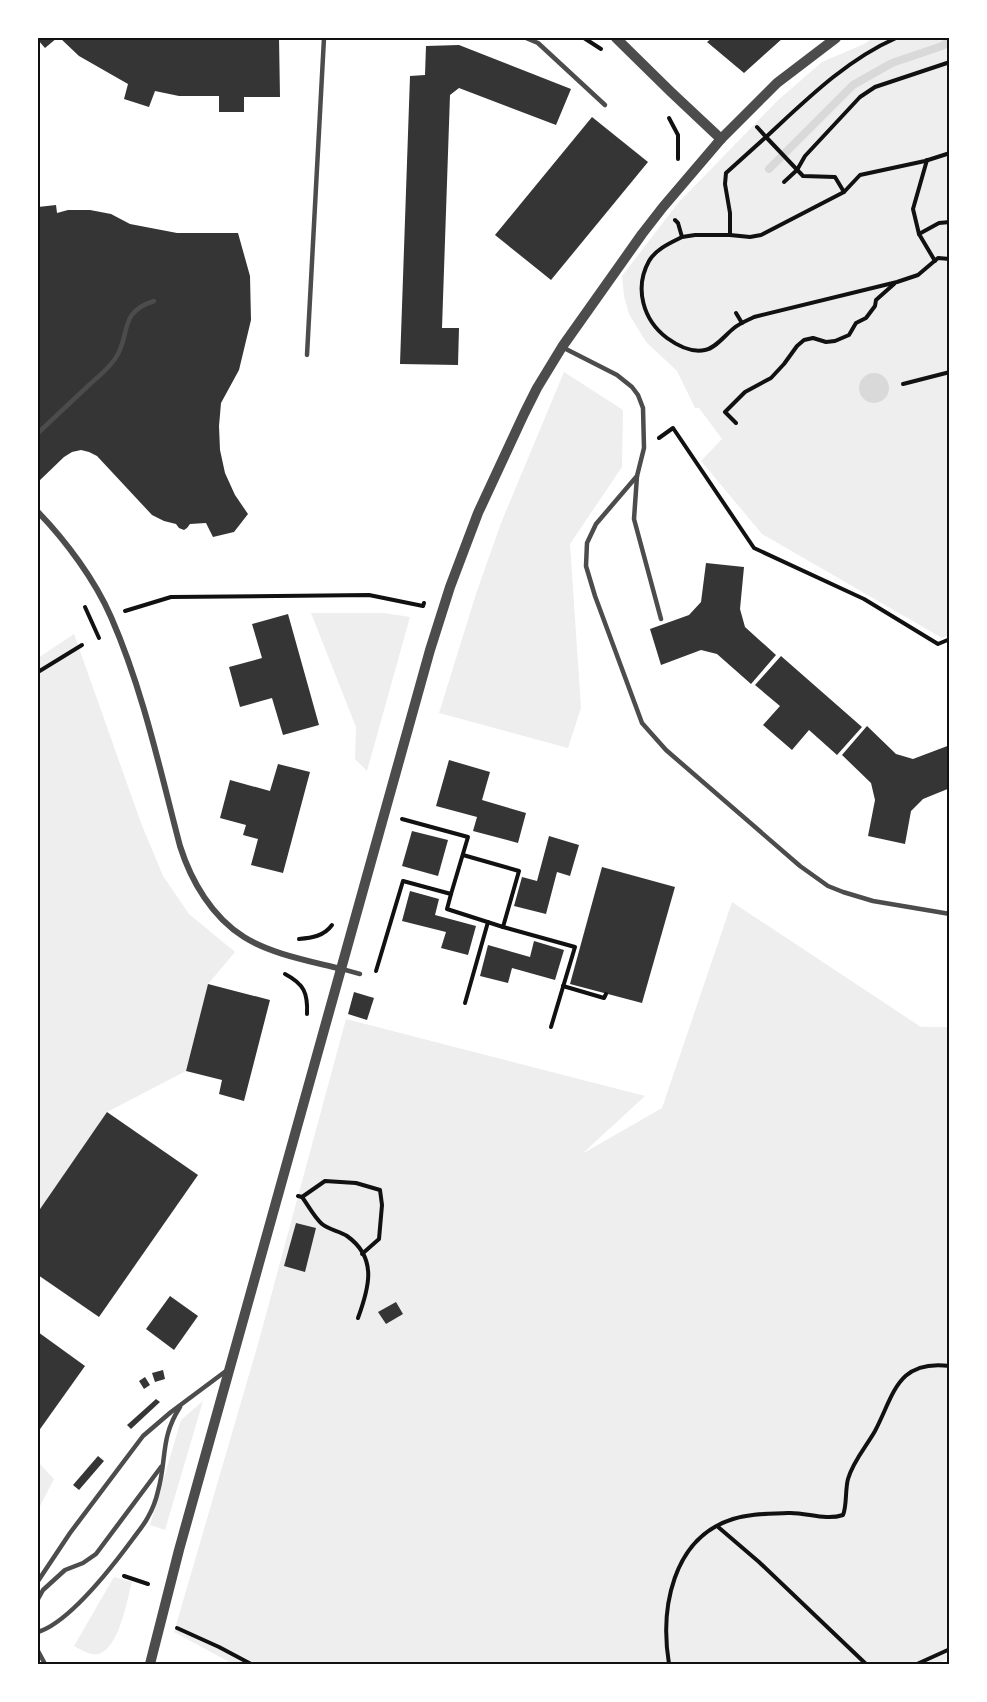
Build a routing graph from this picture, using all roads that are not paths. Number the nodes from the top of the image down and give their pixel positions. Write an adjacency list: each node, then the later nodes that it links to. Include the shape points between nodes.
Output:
1 (324, 38): 9 (lane)
2 (526, 38): 5 (lane, via 538,43)
3 (616, 38): 6 (street)
4 (836, 38): 6 (street, via 777,83)
5 (605, 105)
6 (721, 139): 8 (street, via 642,234)
7 (154, 301): 10 (lane, via 136,309 130,317 120,351 111,365)
8 (561, 347): 11 (lane, via 617,375 638,395 643,408 644,448); 15 (street, via 519,424 478,513 450,587)
9 (307, 355)
10 (38, 433)
11 (636, 476): 13 (lane, via 634,519); 14 (lane, via 596,525 587,543 586,566 642,723 666,750 828,886 873,901)
12 (38, 512): 15 (street, via 82,567 111,616 139,693 180,846 198,889 224,921 244,937 267,948)
13 (661, 619)
14 (950, 914)
15 (342, 969): 16 (lane); 17 (street)
16 (360, 974)
17 (230, 1367): 18 (lane); 24 (street)
18 (181, 1405): 19 (lane, via 165,1438); 20 (lane, via 143,1436)
19 (162, 1466): 21 (lane, via 96,1554 65,1570); 22 (lane, via 148,1519 67,1615)
20 (38, 1581)
21 (38, 1599)
22 (38, 1632)
23 (38, 1651): 25 (lane)
24 (150, 1663)
25 (45, 1665)

